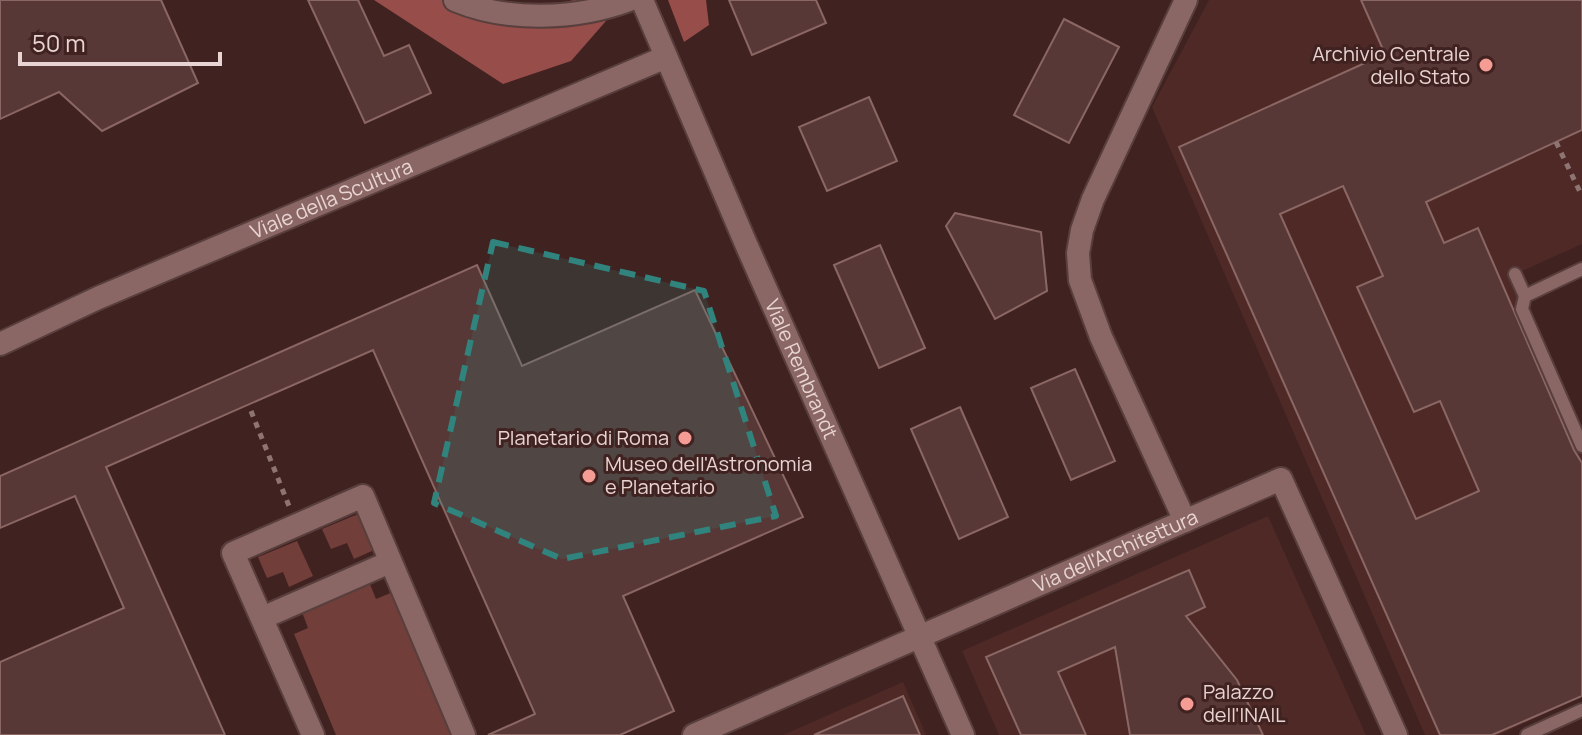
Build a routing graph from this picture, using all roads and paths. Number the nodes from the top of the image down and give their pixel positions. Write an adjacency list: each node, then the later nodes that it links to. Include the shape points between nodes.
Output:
1 (455, 0): 2 (street, via 497,12 540,14 587,11)
2 (629, 0)
3 (642, 0): 5 (street, Viale Rembrandt)
4 (1186, 0): 14 (street, via 1093,199 1078,253 1080,280 1101,337)
5 (666, 57): 11 (street, Viale della Scultura); 18 (street, Viale Rembrandt)
6 (1556, 142): 7 (path)
7 (1582, 196)
8 (1582, 269): 10 (lane)
9 (1515, 274): 10 (lane)
10 (1525, 296): 13 (lane, via 1522,309)
11 (0, 344)
12 (251, 411): 15 (path)
13 (1582, 446)
14 (1185, 521): 18 (street, Via dell'Architettura); 24 (street, Via dell'Architettura, via 1281,479)
15 (296, 525): 16 (street, via 363,496); 17 (street, via 233,553)
16 (390, 562): 17 (street); 21 (street)
17 (262, 618): 20 (street)
18 (919, 636): 22 (street, Via dell'Architettura); 23 (street, Viale Rembrandt)
19 (1582, 710): 25 (lane)
20 (313, 735)
21 (464, 735)
22 (694, 735)
23 (963, 735)
24 (1396, 735)
25 (1527, 735)

